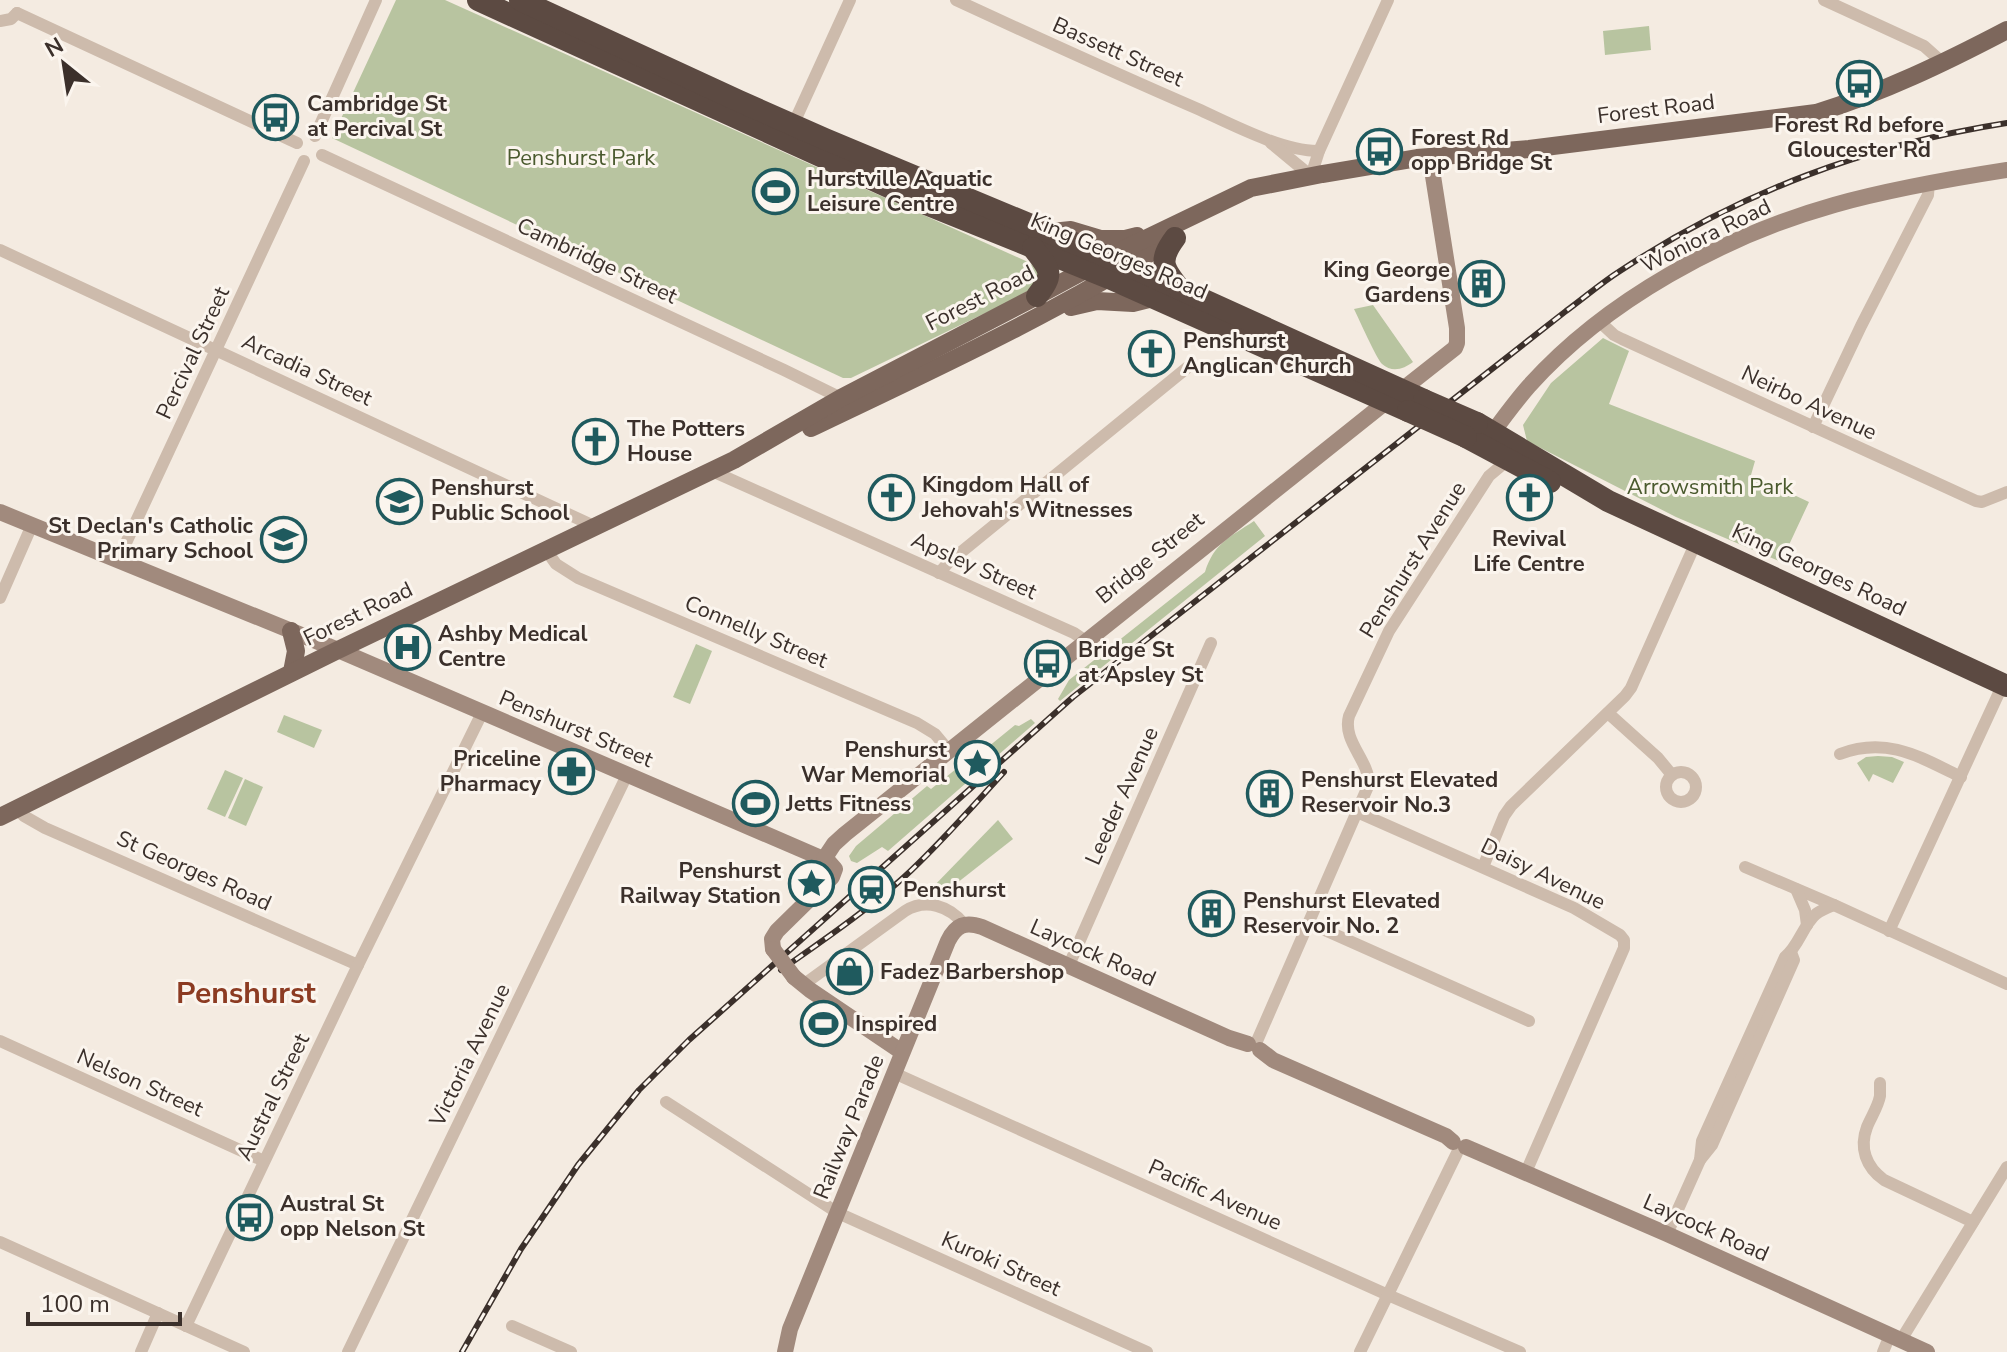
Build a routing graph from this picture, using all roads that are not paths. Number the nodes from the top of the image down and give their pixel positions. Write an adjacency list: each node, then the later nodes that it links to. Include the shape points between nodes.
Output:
1 (376, 0): 13 (street)
2 (478, 0): 24 (highway, King Georges Road, via 926,204)
3 (520, 0): 12 (highway, King Georges Road)
4 (850, 0): 12 (street)
5 (956, 0): 14 (street, Bassett Street)
6 (1388, 0): 16 (street)
7 (1824, 0): 11 (street, via 1924,46)
8 (17, 6): 9 (street, via 11,19); 15 (street)
9 (0, 21)
10 (2007, 30): 11 (main road, Forest Road)
11 (1943, 63): 18 (main road, Forest Road, via 1816,113)
12 (793, 125): 24 (highway, King Georges Road)
13 (315, 136): 15 (street); 17 (street, via 323,146)
14 (1265, 139): 16 (street, Bassett Street); 21 (street, Bassett Street)
15 (297, 143): 19 (street, via 297,156)
16 (1319, 151): 21 (street)
17 (322, 155): 19 (street); 36 (street, Cambridge Street)
18 (1430, 157): 21 (main road, Forest Road); 35 (main road, Bridge Street, via 1457,343)
19 (304, 161): 33 (street, Percival Street)
20 (2007, 170): 22 (main road, Woniora Road)
21 (1303, 177): 23 (main road, Forest Road)
22 (1929, 182): 32 (main road, Woniora Road, via 1831,206 1756,233 1687,266); 37 (street, via 1928,195)
23 (1167, 234): 24 (main road, via 1111,239 1071,230); 26 (main road, Forest Road); 27 (main road, Forest Road); 29 (highway, via 1163,260)
24 (1039, 240): 27 (highway, King Georges Road); 28 (highway, King Georges Road); 31 (highway, via 1049,274)
25 (0, 250): 33 (street, Arcadia Street)
26 (1129, 266): 27 (highway, King Georges Road); 29 (highway, King Georges Road)
27 (1108, 268): 28 (highway, King Georges Road); 30 (highway, King Georges Road); 31 (main road, Forest Road)
28 (1087, 269): 31 (main road, Forest Road)
29 (1181, 290): 35 (highway, King Georges Road)
30 (1153, 298): 31 (main road); 35 (highway, King Georges Road)
31 (1039, 306): 36 (main road, Forest Road)
32 (1600, 322): 37 (street, Neirbo Avenue, via 1614,335); 38 (main road, Woniora Road)
33 (216, 350): 45 (street, Arcadia Street); 48 (street, Percival Street)
34 (1188, 367): 49 (street)
35 (1405, 400): 38 (highway, King Georges Road, bridge); 52 (main road, Bridge Street)
36 (845, 404): 40 (main road, Forest Road)
37 (1813, 427): 41 (street, Neirbo Avenue, via 1976,501)
38 (1480, 435): 39 (highway, King Georges Road); 42 (highway, King Georges Road)
39 (1508, 460): 42 (highway, King Georges Road, via 1565,488); 64 (street, Penshurst Avenue, via 1485,483 1379,647 1349,716 1348,733 1370,779)
40 (712, 471): 45 (main road, Forest Road); 49 (street, Apsley Street)
41 (2007, 492)
42 (1608, 501): 46 (highway, King Georges Road)
43 (0, 512): 44 (main road, Penshurst Street)
44 (32, 525): 48 (main road, Penshurst Street); 50 (street)
45 (596, 527): 47 (main road, Forest Road)
46 (1696, 542): 56 (highway, King Georges Road); 58 (street, via 1631,688)
47 (546, 550): 54 (main road, Forest Road); 59 (street, Connelly Street, via 578,578 917,723)
48 (118, 560): 51 (main road, Penshurst Street)
49 (939, 573): 52 (street, Apsley Street)
50 (0, 598)
51 (291, 631): 54 (main road, Penshurst Street); 55 (main road, via 296,651)
52 (1087, 642): 59 (main road, Bridge Street)
53 (1211, 643): 76 (street, Leeder Avenue)
54 (338, 650): 55 (main road, Forest Road); 57 (main road, Penshurst Street)
55 (292, 672): 65 (main road, Forest Road)
56 (2005, 685): 63 (street)
57 (482, 713): 61 (main road, Penshurst Street); 75 (street, Austral Street)
58 (1608, 713): 62 (street); 67 (street, via 1511,806)
59 (950, 752): 66 (main road, Bridge Street, via 845,834)
60 (1840, 754): 63 (street, via 1887,747)
61 (627, 775): 66 (main road, Penshurst Street); 101 (street, Victoria Avenue)
62 (1672, 775)
63 (1961, 777): 74 (street)
64 (1357, 812): 67 (street, Daisy Avenue); 71 (street, Penshurst Avenue)
65 (9, 813): 75 (street, St Georges Road)
66 (824, 859): 77 (main road, bridge, via 835,869 832,877 772,939 773,949)
67 (1483, 867): 89 (street, Daisy Avenue, via 1574,908 1623,938 1625,945)
68 (1745, 867): 69 (street)
69 (1796, 889): 70 (street); 73 (street)
70 (1834, 905): 73 (street); 74 (street)
71 (1309, 923): 79 (street); 81 (street, Penshurst Avenue)
72 (964, 924): 76 (main road, Laycock Road); 77 (street, Laycock Road, via 947,910 917,905); 82 (main road, Railway Parade, via 951,936)
73 (1807, 925): 92 (street, via 1785,957 1702,1141 1700,1160)
74 (1889, 931): 78 (street)
75 (358, 965): 87 (street, Austral Street)
76 (1069, 965): 81 (main road, Laycock Road)
77 (798, 981): 82 (main road)
78 (2007, 984)
79 (1529, 1021)
80 (0, 1041): 87 (street, Nelson Street)
81 (1255, 1045): 86 (main road, Laycock Road, via 1273,1060 1441,1134)
82 (902, 1052): 83 (main road, Railway Parade)
83 (894, 1073): 90 (main road, Railway Parade); 94 (street, Pacific Avenue)
84 (1880, 1083): 91 (street, via 1865,1138 1865,1156 1873,1171)
85 (666, 1102): 90 (street, Kuroki Street)
86 (1459, 1147): 89 (main road, Laycock Road); 94 (street)
87 (264, 1161): 96 (street, Austral Street)
88 (2007, 1167): 91 (street)
89 (1526, 1172): 92 (main road, Laycock Road)
90 (838, 1213): 103 (main road, Railway Parade); 104 (street, Kuroki Street)
91 (1973, 1222): 98 (street)
92 (1667, 1234): 98 (main road, Laycock Road)
93 (0, 1242): 95 (street)
94 (1388, 1295): 105 (street); 106 (street, Pacific Avenue)
95 (158, 1313): 96 (street); 99 (street)
96 (186, 1326): 100 (street)
97 (512, 1326): 102 (street)
98 (1896, 1338): 107 (street); 108 (main road, Laycock Road)
99 (141, 1352)
100 (244, 1352)
101 (348, 1352)
102 (571, 1352)
103 (785, 1352)
104 (1147, 1352)
105 (1360, 1352)
106 (1520, 1352)
107 (1883, 1352)
108 (1927, 1352)

